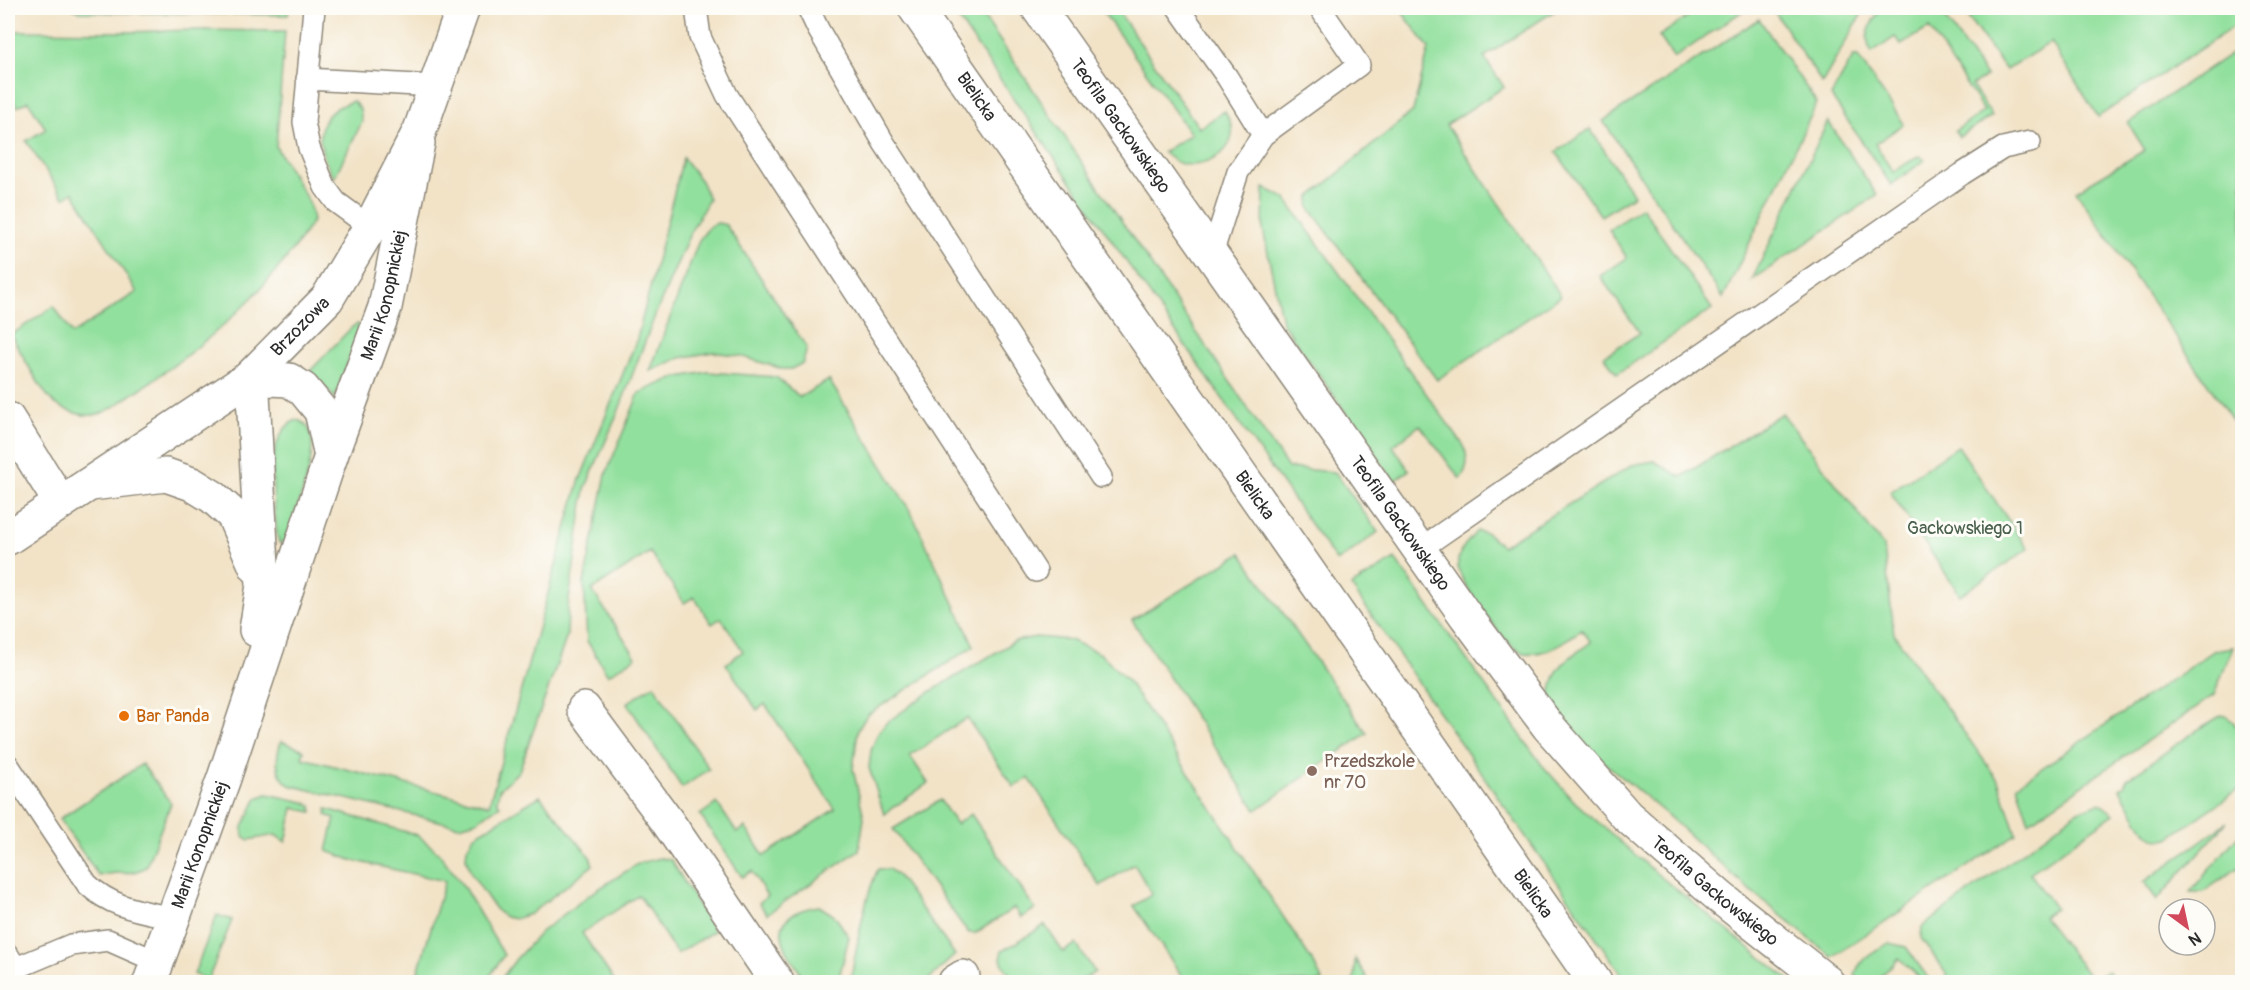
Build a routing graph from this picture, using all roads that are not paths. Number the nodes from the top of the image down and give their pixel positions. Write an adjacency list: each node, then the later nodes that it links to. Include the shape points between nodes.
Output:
1 (314, 8): 9 (lane)
2 (463, 8): 10 (street, Brzozowa)
3 (696, 8): 24 (lane, via 700,37 727,95)
4 (808, 8): 19 (lane, via 884,143)
5 (915, 8): 33 (street, Bielicka)
6 (1038, 8): 15 (street, Teofila Gackowskiego)
7 (1178, 8): 12 (lane)
8 (1320, 8): 12 (lane, via 1359,64)
9 (307, 79): 10 (lane); 14 (lane, via 304,122 309,148 325,187 336,202)
10 (435, 86): 11 (street, Brzozowa)
11 (420, 129): 14 (street, Brzozowa); 18 (street, Marii Konopnickiej, via 385,307)
12 (1263, 135): 15 (lane, via 1238,172)
13 (2030, 142): 23 (lane, via 2002,148 1962,174)
14 (370, 227): 16 (street, Brzozowa, via 327,299)
15 (1212, 254): 23 (street, Teofila Gackowskiego)
16 (249, 378): 18 (street, via 289,380 303,389 321,411); 20 (street, Brzozowa); 25 (street, Marii Konopnickiej)
17 (8, 420): 21 (street)
18 (331, 456): 26 (street, Marii Konopnickiej)
19 (1101, 477)
20 (91, 484): 21 (street, Brzozowa); 25 (street, via 166,475 192,484 233,515)
21 (60, 502): 22 (street, Brzozowa)
22 (8, 538)
23 (1420, 549): 34 (street, Teofila Gackowskiego, via 1548,726 1627,816 1721,898)
24 (1036, 571)
25 (263, 585): 26 (street, Marii Konopnickiej)
26 (248, 706): 29 (street, Marii Konopnickiej)
27 (584, 709): 32 (street, via 667,821)
28 (8, 765): 29 (lane, via 87,884 99,896 131,909)
29 (174, 918): 31 (street, Marii Konopnickiej)
30 (8, 954): 31 (lane, via 16,968 71,945 108,940)
31 (154, 972)
32 (777, 982)
33 (1595, 982)
34 (1827, 982)

